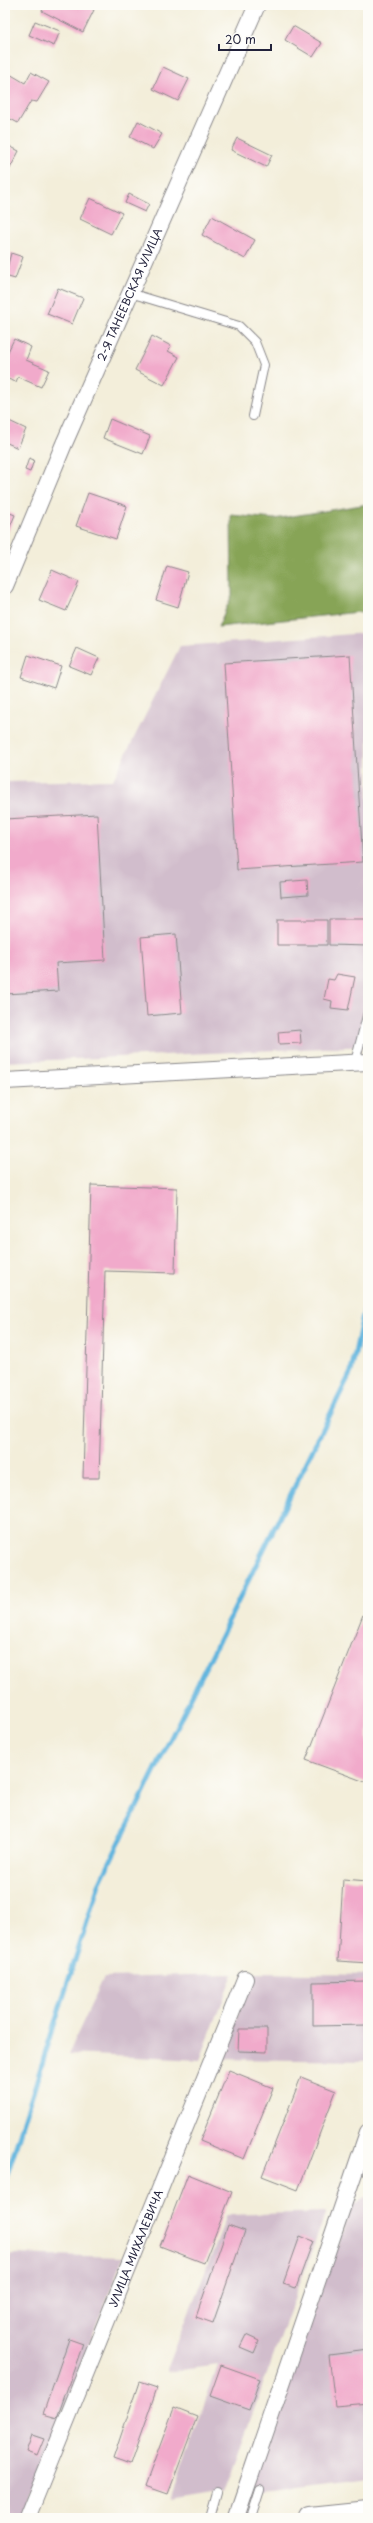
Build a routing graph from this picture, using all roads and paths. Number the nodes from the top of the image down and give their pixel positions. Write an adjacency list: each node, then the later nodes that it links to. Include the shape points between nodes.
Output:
1 (257, 5): 2 (street, 2-Я ТАНЕЕВСКАЯ УЛИЦА)
2 (130, 293): 3 (lane, via 239,326 255,342 264,365); 4 (street, 2-Я ТАНЕЕВСКАЯ УЛИЦА)
3 (253, 416)
4 (5, 586)
5 (368, 1012): 6 (lane)
6 (361, 1062): 7 (street)
7 (5, 1081)
8 (245, 1979): 14 (street, УЛИЦА МИХАЛЕВИЧА)
9 (368, 2132): 16 (street)
10 (260, 2490): 17 (lane)
11 (217, 2493): 15 (lane)
12 (368, 2512): 13 (street); 18 (street)
13 (368, 2517)
14 (27, 2518)
15 (210, 2518)
16 (236, 2518)
17 (251, 2518)
18 (309, 2518)

